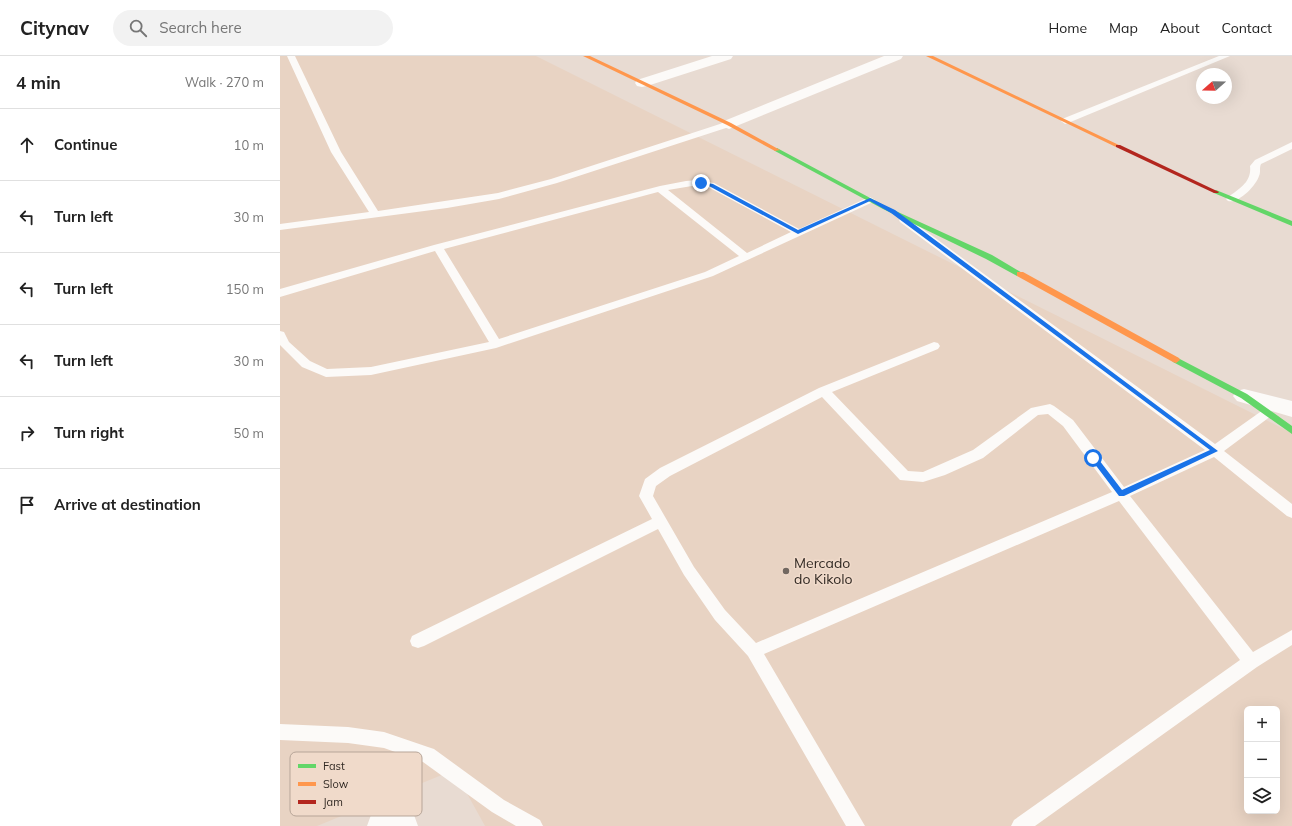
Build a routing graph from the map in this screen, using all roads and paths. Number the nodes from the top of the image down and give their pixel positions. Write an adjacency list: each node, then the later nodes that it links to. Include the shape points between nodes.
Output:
1 (291, 56): 15 (lane, via 336,152)
2 (586, 56): 7 (street)
3 (726, 56): 7 (street)
4 (896, 56): 9 (street)
5 (929, 56): 8 (street)
6 (1226, 56): 8 (lane)
7 (642, 83): 9 (street)
8 (1065, 121): 12 (street)
9 (729, 124): 13 (street); 15 (lane, via 554,181 499,196)
10 (1292, 145): 12 (lane, via 1258,162 1255,166 1256,178)
11 (660, 189): 18 (lane, via 688,183 711,185); 19 (lane); 20 (lane)
12 (1231, 199): 16 (street)
13 (870, 200): 14 (street); 18 (lane)
14 (893, 212): 26 (street, via 989,257); 30 (lane)
15 (376, 215): 17 (lane)
16 (1292, 224)
17 (280, 227)
18 (798, 232): 20 (lane)
19 (438, 247): 21 (lane); 23 (lane)
20 (746, 257): 23 (lane, via 708,274)
21 (280, 293)
22 (280, 335): 23 (lane, via 285,344 306,364 326,373 371,371)
23 (496, 344)
24 (934, 346): 25 (lane)
25 (823, 392): 31 (lane, via 905,476 922,476 940,471 978,454 1035,411 1050,409 1068,423); 33 (lane, via 665,472 650,483 646,496)
26 (1244, 396): 27 (street); 28 (street)
27 (1292, 409)
28 (1267, 413): 29 (street); 30 (lane)
29 (1292, 431)
30 (1215, 451): 31 (lane); 32 (lane)
31 (1121, 494): 36 (lane); 37 (lane)
32 (1292, 512)
33 (661, 520): 35 (lane); 36 (lane, via 690,571 720,615)
34 (1292, 637): 37 (lane)
35 (418, 641)
36 (754, 651): 44 (lane)
37 (1251, 662): 45 (lane)
38 (280, 732): 39 (lane, via 348,735 384,740)
39 (419, 752)
40 (422, 753): 43 (lane, via 498,806)
41 (382, 826): 42 (street)
42 (403, 826)
43 (534, 826)
44 (856, 826)
45 (1020, 826)

